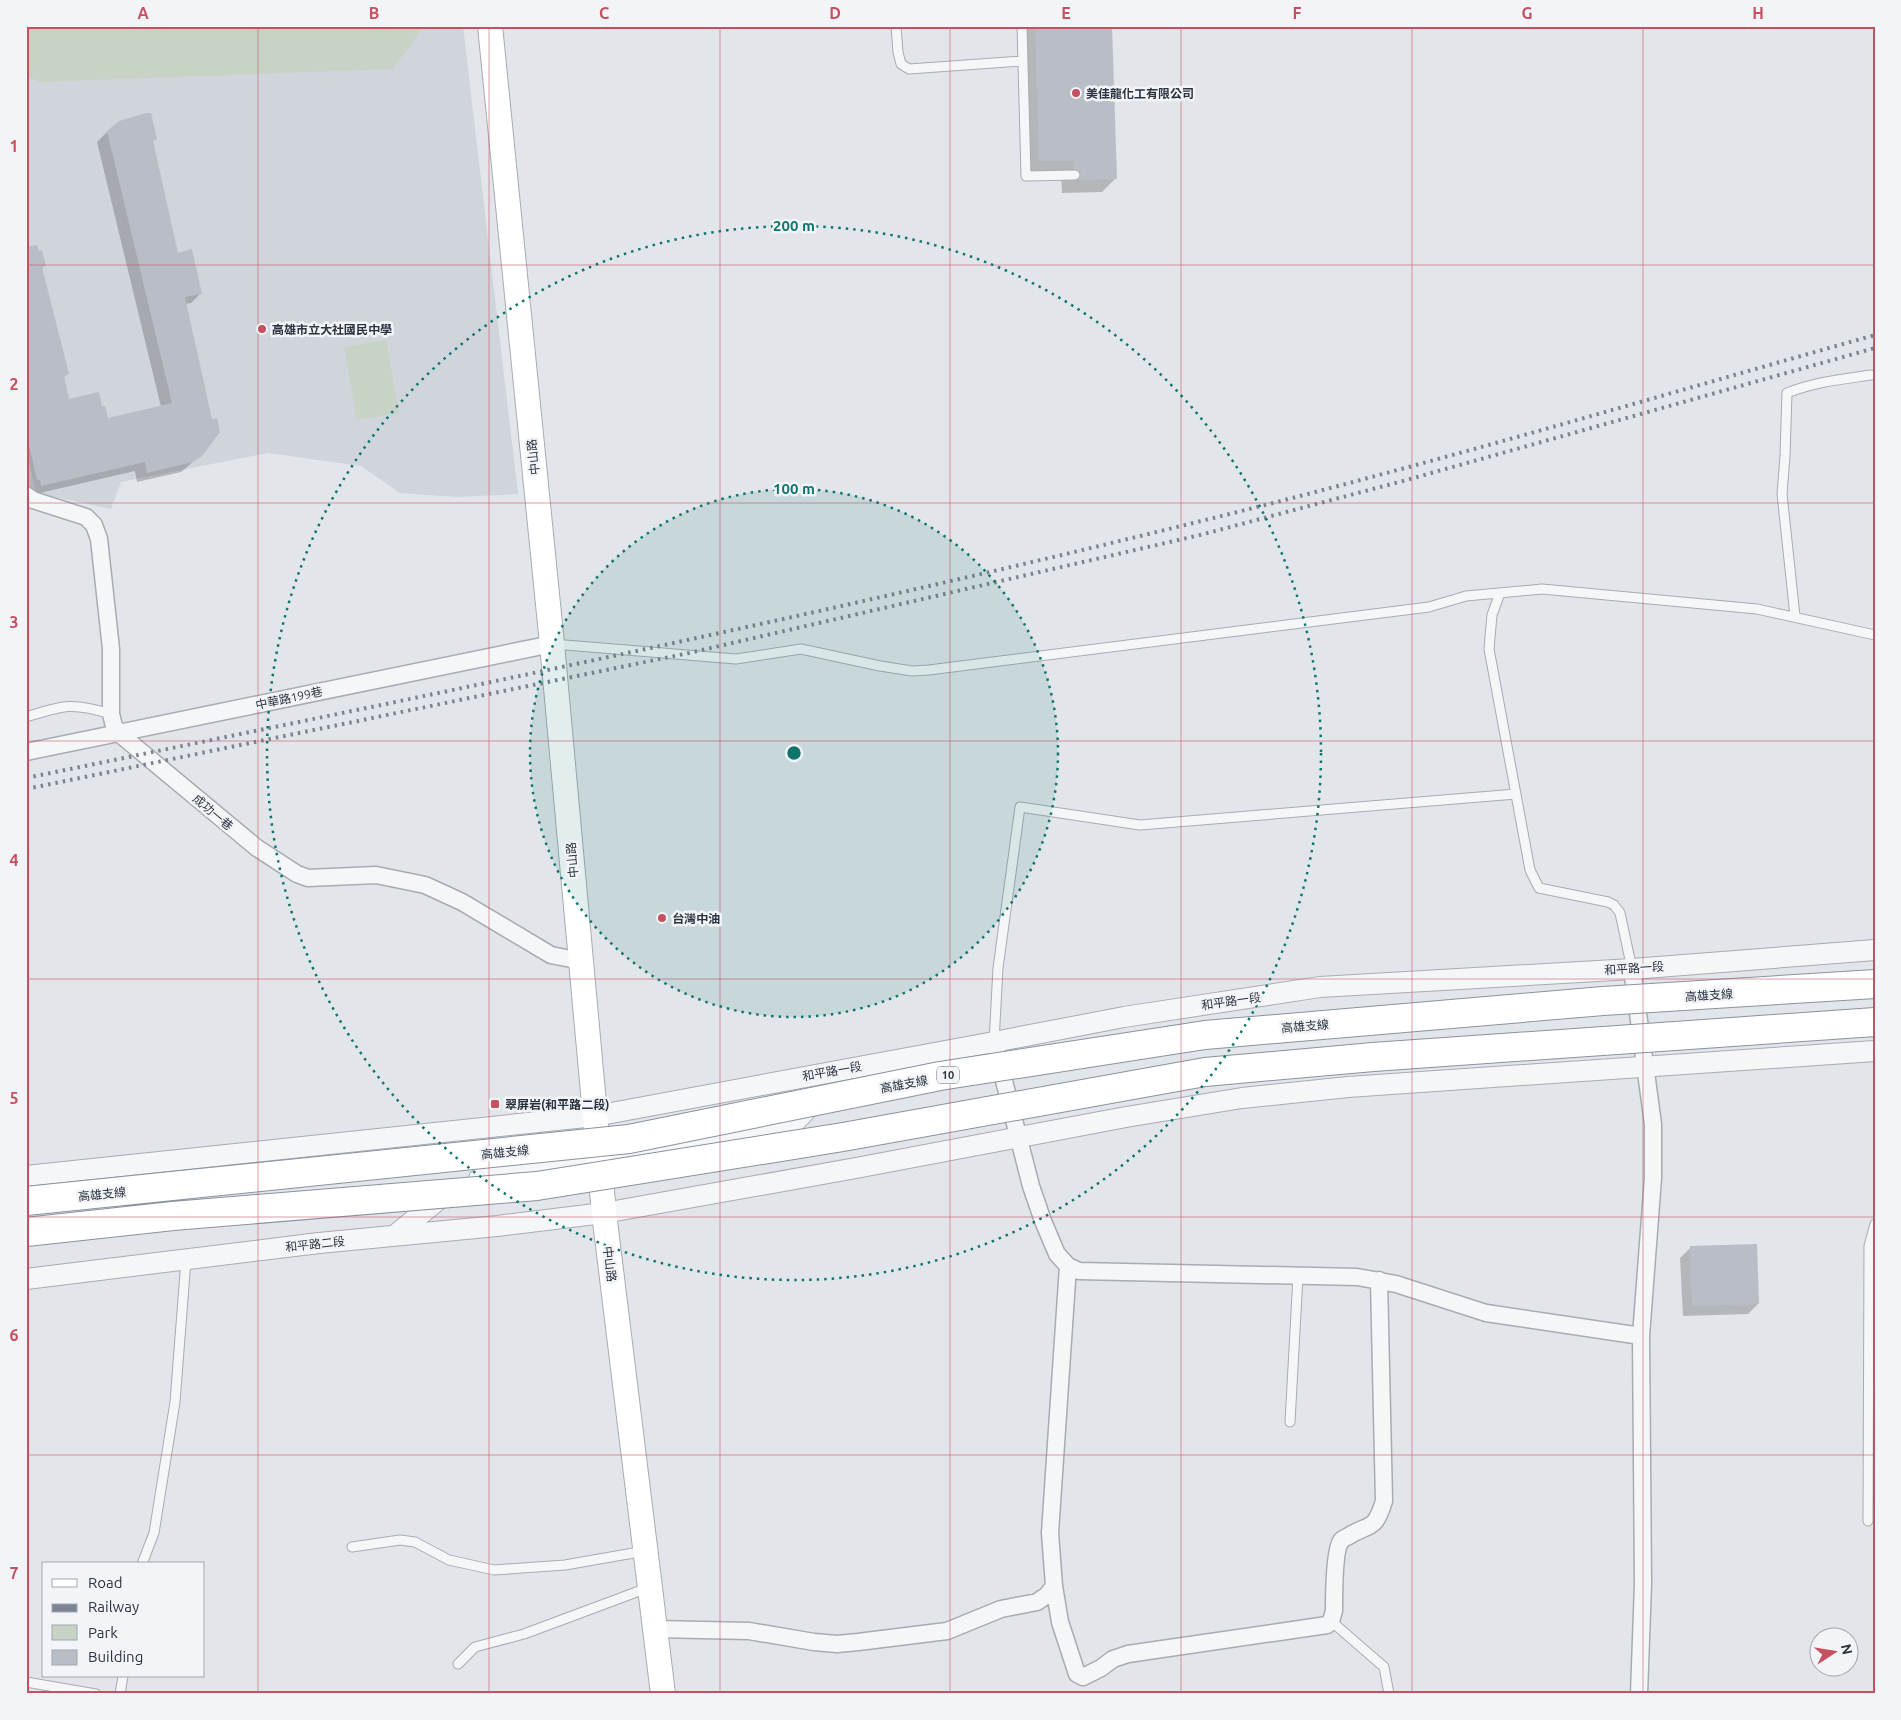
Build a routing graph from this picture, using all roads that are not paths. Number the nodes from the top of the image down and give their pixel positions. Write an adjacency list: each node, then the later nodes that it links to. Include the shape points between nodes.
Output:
1 (490, 26): 11 (main road, 中山路)
2 (896, 26): 4 (lane, via 901,64 909,69)
3 (1022, 26): 4 (lane)
4 (1022, 61): 5 (lane, via 1026,176)
5 (1075, 175)
6 (1871, 374): 9 (lane, via 1801,387 1787,393 1782,494)
7 (26, 495): 12 (street, 成功一巷, via 86,518 94,525 99,539 111,649)
8 (1500, 593): 9 (lane, via 1542,590 1735,607); 11 (lane, via 1466,596 1429,607 912,671 801,649 736,659); 16 (lane, via 1492,615 1488,649)
9 (1795, 616): 10 (lane)
10 (1875, 635)
11 (552, 644): 14 (street, 中華路199巷); 18 (main road, 中山路)
12 (110, 714): 13 (lane, via 71,705); 14 (street, 成功一巷)
13 (26, 717)
14 (119, 733): 15 (street, 中華路199巷); 18 (street, 成功一巷, via 257,848 297,874 308,878 376,875 425,885 462,902 551,955)
15 (26, 752)
16 (1516, 794): 19 (lane, via 1530,870 1539,888 1614,905 1620,913); 22 (lane, via 1140,825 1020,807 998,968)
17 (1875, 950): 19 (street, 和平路一段)
18 (581, 961): 26 (main road, 中山路)
19 (1632, 968): 22 (street, 和平路一段, via 1320,987 1124,1016); 24 (street)
20 (1875, 984): 30 (highway, 高雄支線 / 10, bridge, via 1603,1001 1205,1035 940,1076 629,1139)
21 (1875, 1022): 33 (highway, bridge, via 1205,1072 842,1138 537,1186 173,1216)
22 (994, 1042): 25 (street, 和平路一段); 27 (street)
23 (1875, 1051): 24 (street)
24 (1645, 1068): 27 (street, via 1348,1087 1242,1098); 40 (street, via 1653,1124 1653,1178)
25 (844, 1069): 26 (street, 和平路一段); 28 (street, via 792,1125)
26 (595, 1116): 28 (main road, 中山路); 29 (street)
27 (1019, 1137): 31 (street); 36 (street, via 1044,1221 1057,1254)
28 (599, 1160): 31 (main road, 中山路); 34 (street, via 461,1182)
29 (26, 1176)
30 (26, 1201)
31 (604, 1213): 34 (street, 和平路二段); 44 (main road, 中山路)
32 (1875, 1224): 42 (lane, via 1869,1246)
33 (26, 1232)
34 (394, 1236): 35 (street, 和平路二段)
35 (186, 1259): 38 (street, 和平路二段); 45 (lane, via 175,1402 154,1533)
36 (1068, 1266): 37 (street, via 1079,1271); 46 (street, via 1050,1532)
37 (1298, 1276): 39 (street); 41 (lane)
38 (26, 1279)
39 (1379, 1280): 40 (street, via 1486,1313); 48 (street, via 1384,1501 1372,1527 1341,1541 1337,1552)
40 (1642, 1336): 57 (street, via 1643,1584)
41 (1290, 1422)
42 (1868, 1522)
43 (352, 1547): 44 (lane, via 400,1540 416,1542 449,1560 494,1570 565,1565)
44 (646, 1551): 47 (main road, 中山路)
45 (143, 1562)
46 (1054, 1586): 48 (street, via 1060,1622 1077,1674 1082,1677 1128,1654 1327,1625); 49 (street, via 1037,1602 1001,1609 947,1631 858,1642 814,1642 749,1631)
47 (650, 1587): 49 (main road, 中山路); 50 (lane, via 524,1634 475,1647)
48 (1331, 1621): 56 (lane, via 1384,1667)
49 (655, 1629): 55 (main road, 中山路)
50 (458, 1664)
51 (123, 1678): 54 (lane)
52 (26, 1682): 53 (lane)
53 (96, 1694)
54 (120, 1694)
55 (663, 1694)
56 (1389, 1694)
57 (1639, 1694)

